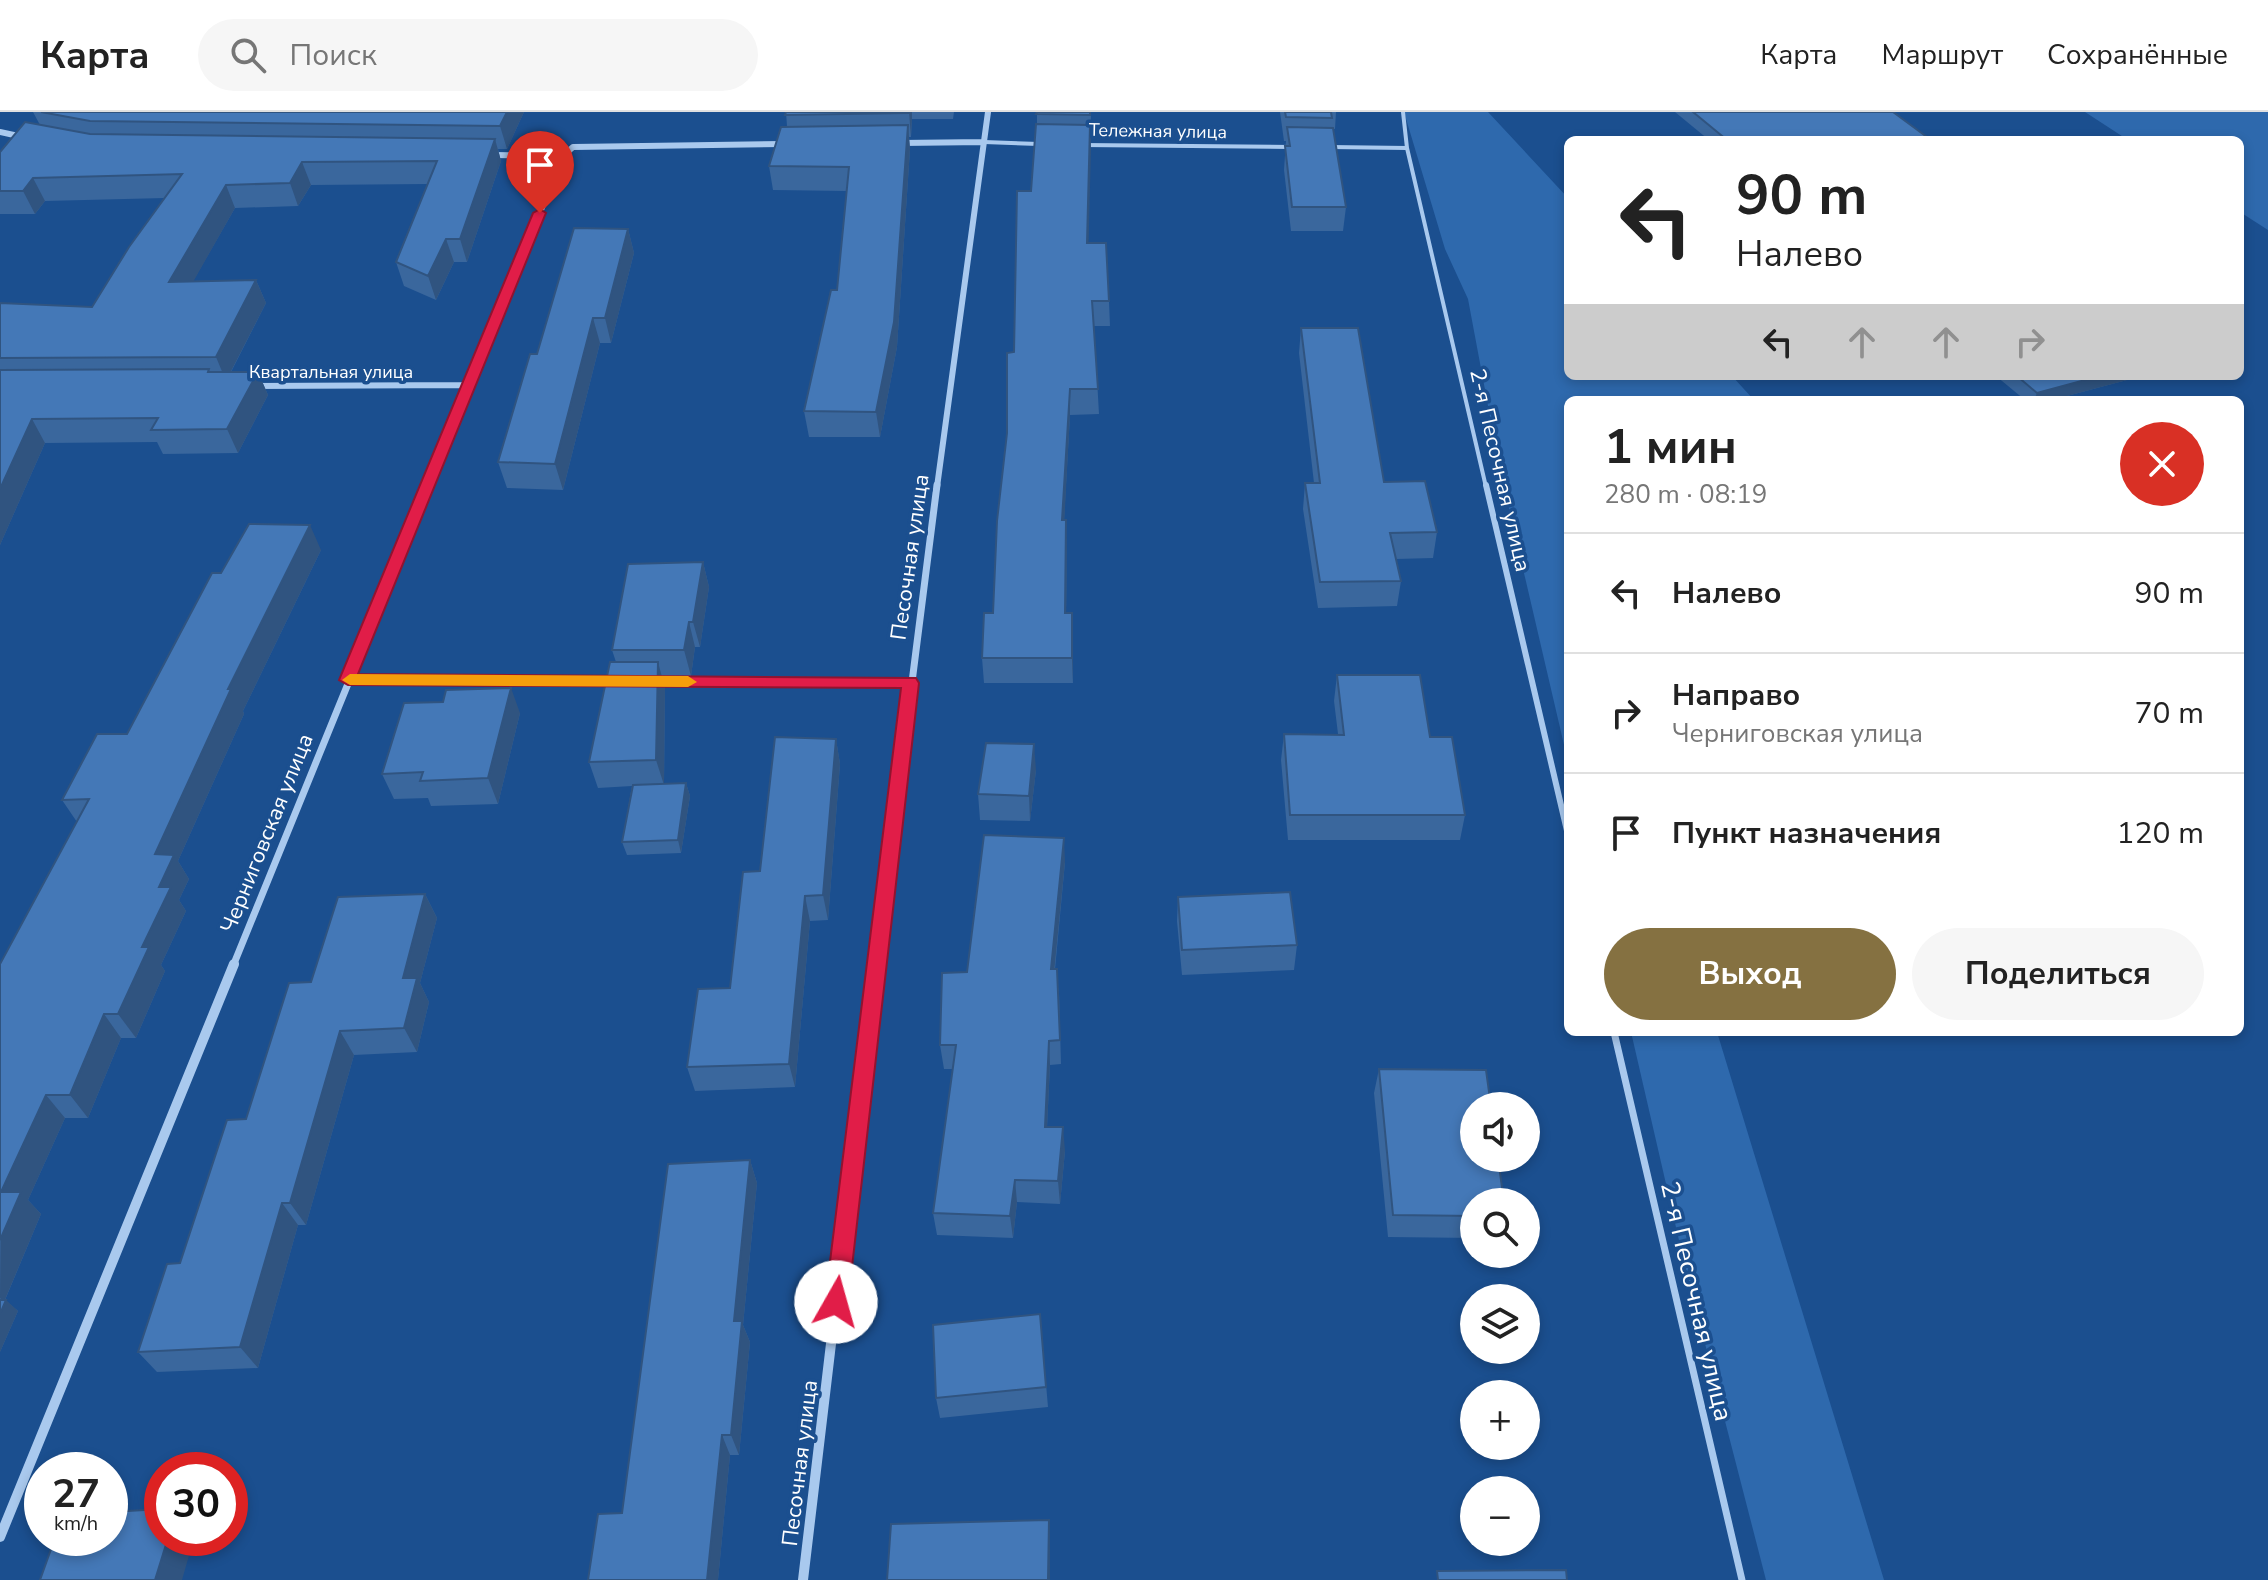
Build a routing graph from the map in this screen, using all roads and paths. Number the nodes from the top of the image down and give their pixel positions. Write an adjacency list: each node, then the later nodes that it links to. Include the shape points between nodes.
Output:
1 (988, 112): 5 (street, Песочная улица)
2 (1403, 112): 12 (lane, 2-я Песочная улица)
3 (0, 132): 4 (street)
4 (28, 138)
5 (984, 142): 6 (street); 8 (lane); 20 (street, Песочная улица)
6 (889, 143)
7 (794, 144): 14 (street, Черниговская улица, via 573,147)
8 (1040, 144)
9 (1069, 145): 10 (lane, Тележная улица)
10 (1299, 147)
11 (1330, 147): 12 (lane)
12 (1407, 148): 21 (lane, 2-я Песочная улица)
13 (483, 155): 14 (street)
14 (563, 156): 15 (street, Черниговская улица)
15 (469, 385): 16 (street, Квартальная улица); 17 (street, Черниговская улица)
16 (251, 386)
17 (348, 680): 18 (lane); 23 (street, Черниговская улица)
18 (613, 681)
19 (645, 681): 20 (lane)
20 (910, 683): 24 (street, Песочная улица)
21 (1564, 818)
22 (1615, 1036): 25 (lane, 2-я Песочная улица)
23 (0, 1537)
24 (803, 1580)
25 (1742, 1580)

